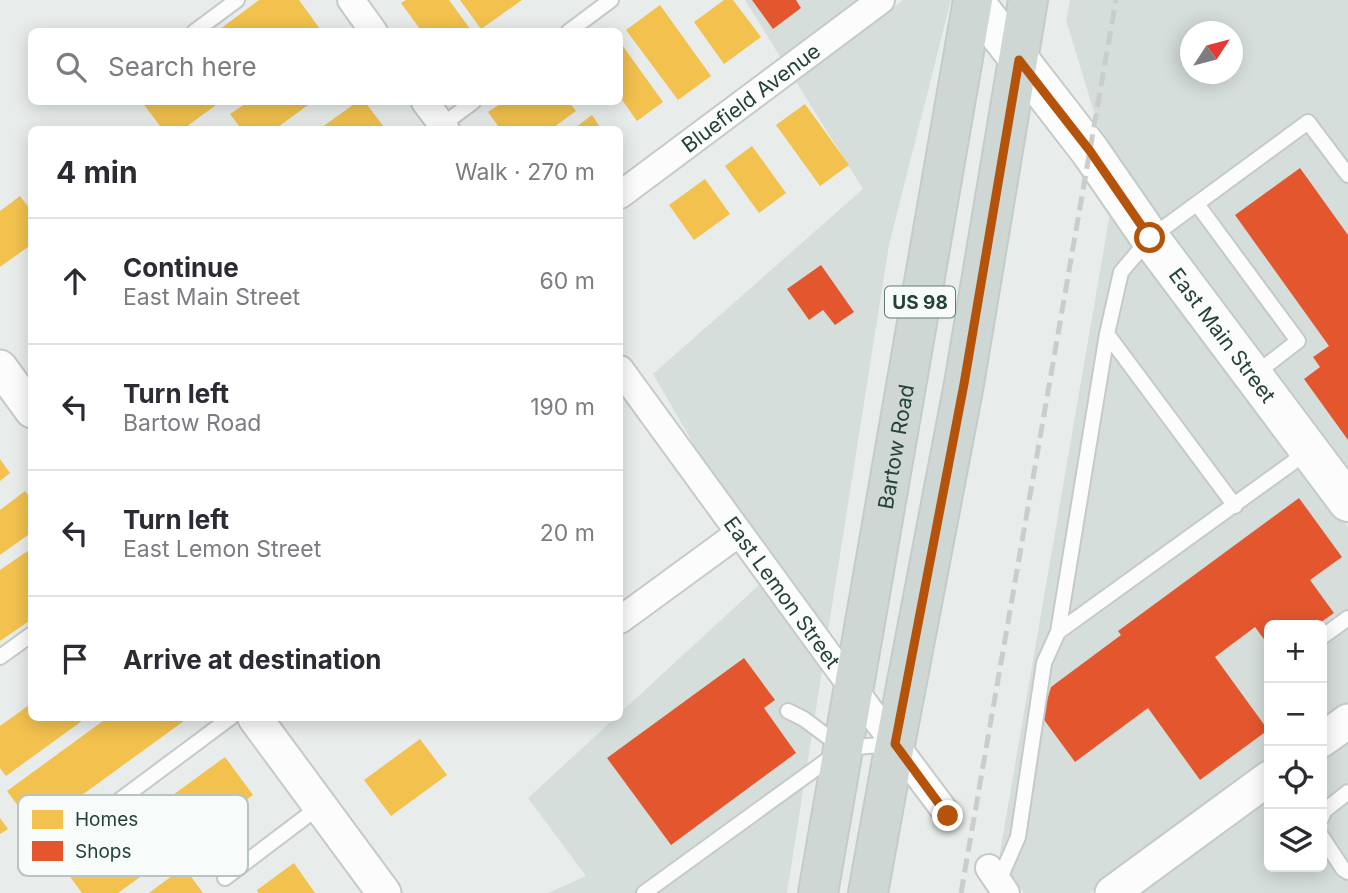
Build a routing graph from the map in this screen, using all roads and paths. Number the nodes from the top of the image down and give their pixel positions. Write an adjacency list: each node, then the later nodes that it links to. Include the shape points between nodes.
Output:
1 (237, 0): 7 (lane)
2 (352, 0): 8 (street)
3 (611, 0): 9 (lane)
4 (881, 0): 16 (street, Bluefield Avenue)
5 (973, 0): 10 (main road, East Main Street); 34 (main road, Bartow Road / US 98)
6 (1028, 0): 10 (main road, US 98)
7 (199, 28)
8 (371, 28)
9 (573, 28)
10 (1019, 60): 18 (main road, East Main Street); 38 (main road, US 98, via 964,384)
11 (427, 105): 13 (street)
12 (470, 105): 14 (lane)
13 (443, 126)
14 (445, 126)
15 (1348, 175): 17 (lane, via 1308,122)
16 (623, 193)
17 (1197, 204): 18 (lane); 22 (lane, via 1298,341)
18 (1150, 238): 19 (lane, via 1121,272); 22 (main road, East Main Street)
19 (1107, 334): 26 (lane); 30 (lane)
20 (0, 367): 23 (street)
21 (623, 373): 27 (street, East Lemon Street)
22 (1254, 375): 24 (main road, East Main Street)
23 (28, 406)
24 (1310, 450): 25 (main road, East Main Street); 26 (lane)
25 (1344, 487)
26 (1235, 506): 30 (lane)
27 (739, 533): 28 (street); 34 (street, East Lemon Street)
28 (623, 618)
29 (1348, 618): 31 (lane)
30 (1058, 632): 51 (lane, via 1044,663 1018,837)
31 (1327, 633)
32 (28, 637): 33 (lane)
33 (0, 657)
34 (853, 689): 38 (street, East Lemon Street); 39 (main road, Bartow Road / US 98)
35 (788, 711): 39 (lane)
36 (226, 721): 42 (lane)
37 (257, 721): 43 (street)
38 (895, 744): 39 (lane); 45 (street, East Lemon Street); 55 (main road, US 98)
39 (844, 748): 53 (lane); 54 (main road, Bartow Road / US 98)
40 (1264, 782): 56 (street)
41 (1348, 792): 44 (lane)
42 (126, 795)
43 (320, 806): 47 (lane); 52 (street)
44 (1327, 809)
45 (948, 816)
46 (1327, 845): 48 (lane)
47 (248, 861)
48 (1348, 872)
49 (228, 876): 50 (lane)
50 (225, 878)
51 (997, 881)
52 (384, 893)
53 (644, 893)
54 (818, 893)
55 (868, 893)
56 (1112, 893)

